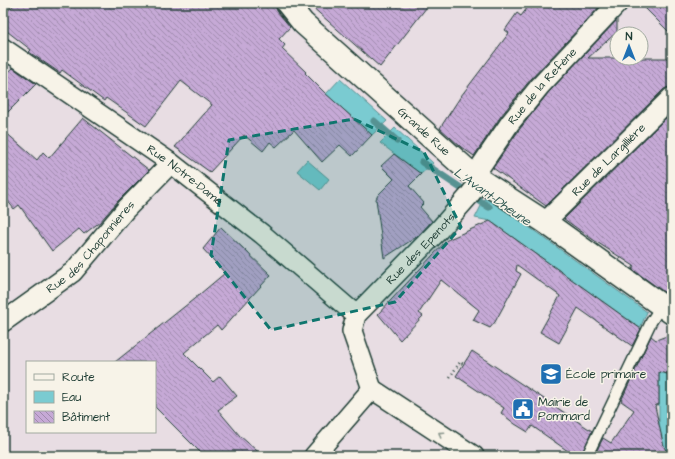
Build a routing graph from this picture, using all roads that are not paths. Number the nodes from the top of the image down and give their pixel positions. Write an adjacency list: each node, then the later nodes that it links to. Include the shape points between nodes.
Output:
1 (288, 3): 6 (main road, Grande Rue, via 303,23)
2 (618, 3): 6 (street, Rue de la Refène, via 540,86 510,123)
3 (3, 48): 5 (street, Rue Notre-Dame)
4 (672, 97): 7 (street, Rue de Largillière)
5 (171, 163): 9 (street, Rue Notre-Dame, via 262,234); 10 (street, Rue des Chaponnieres, via 126,209 73,272)
6 (475, 184): 7 (main road, Grande Rue); 9 (street, Rue des Epenots, via 438,231)
7 (545, 222): 8 (main road, Grande Rue)
8 (667, 310): 14 (lane, via 651,322)
9 (356, 315): 11 (street, via 352,331)
10 (3, 322)
11 (372, 389): 12 (street); 13 (street, one-way to 11)
12 (314, 456)
13 (474, 456)
14 (587, 456)

